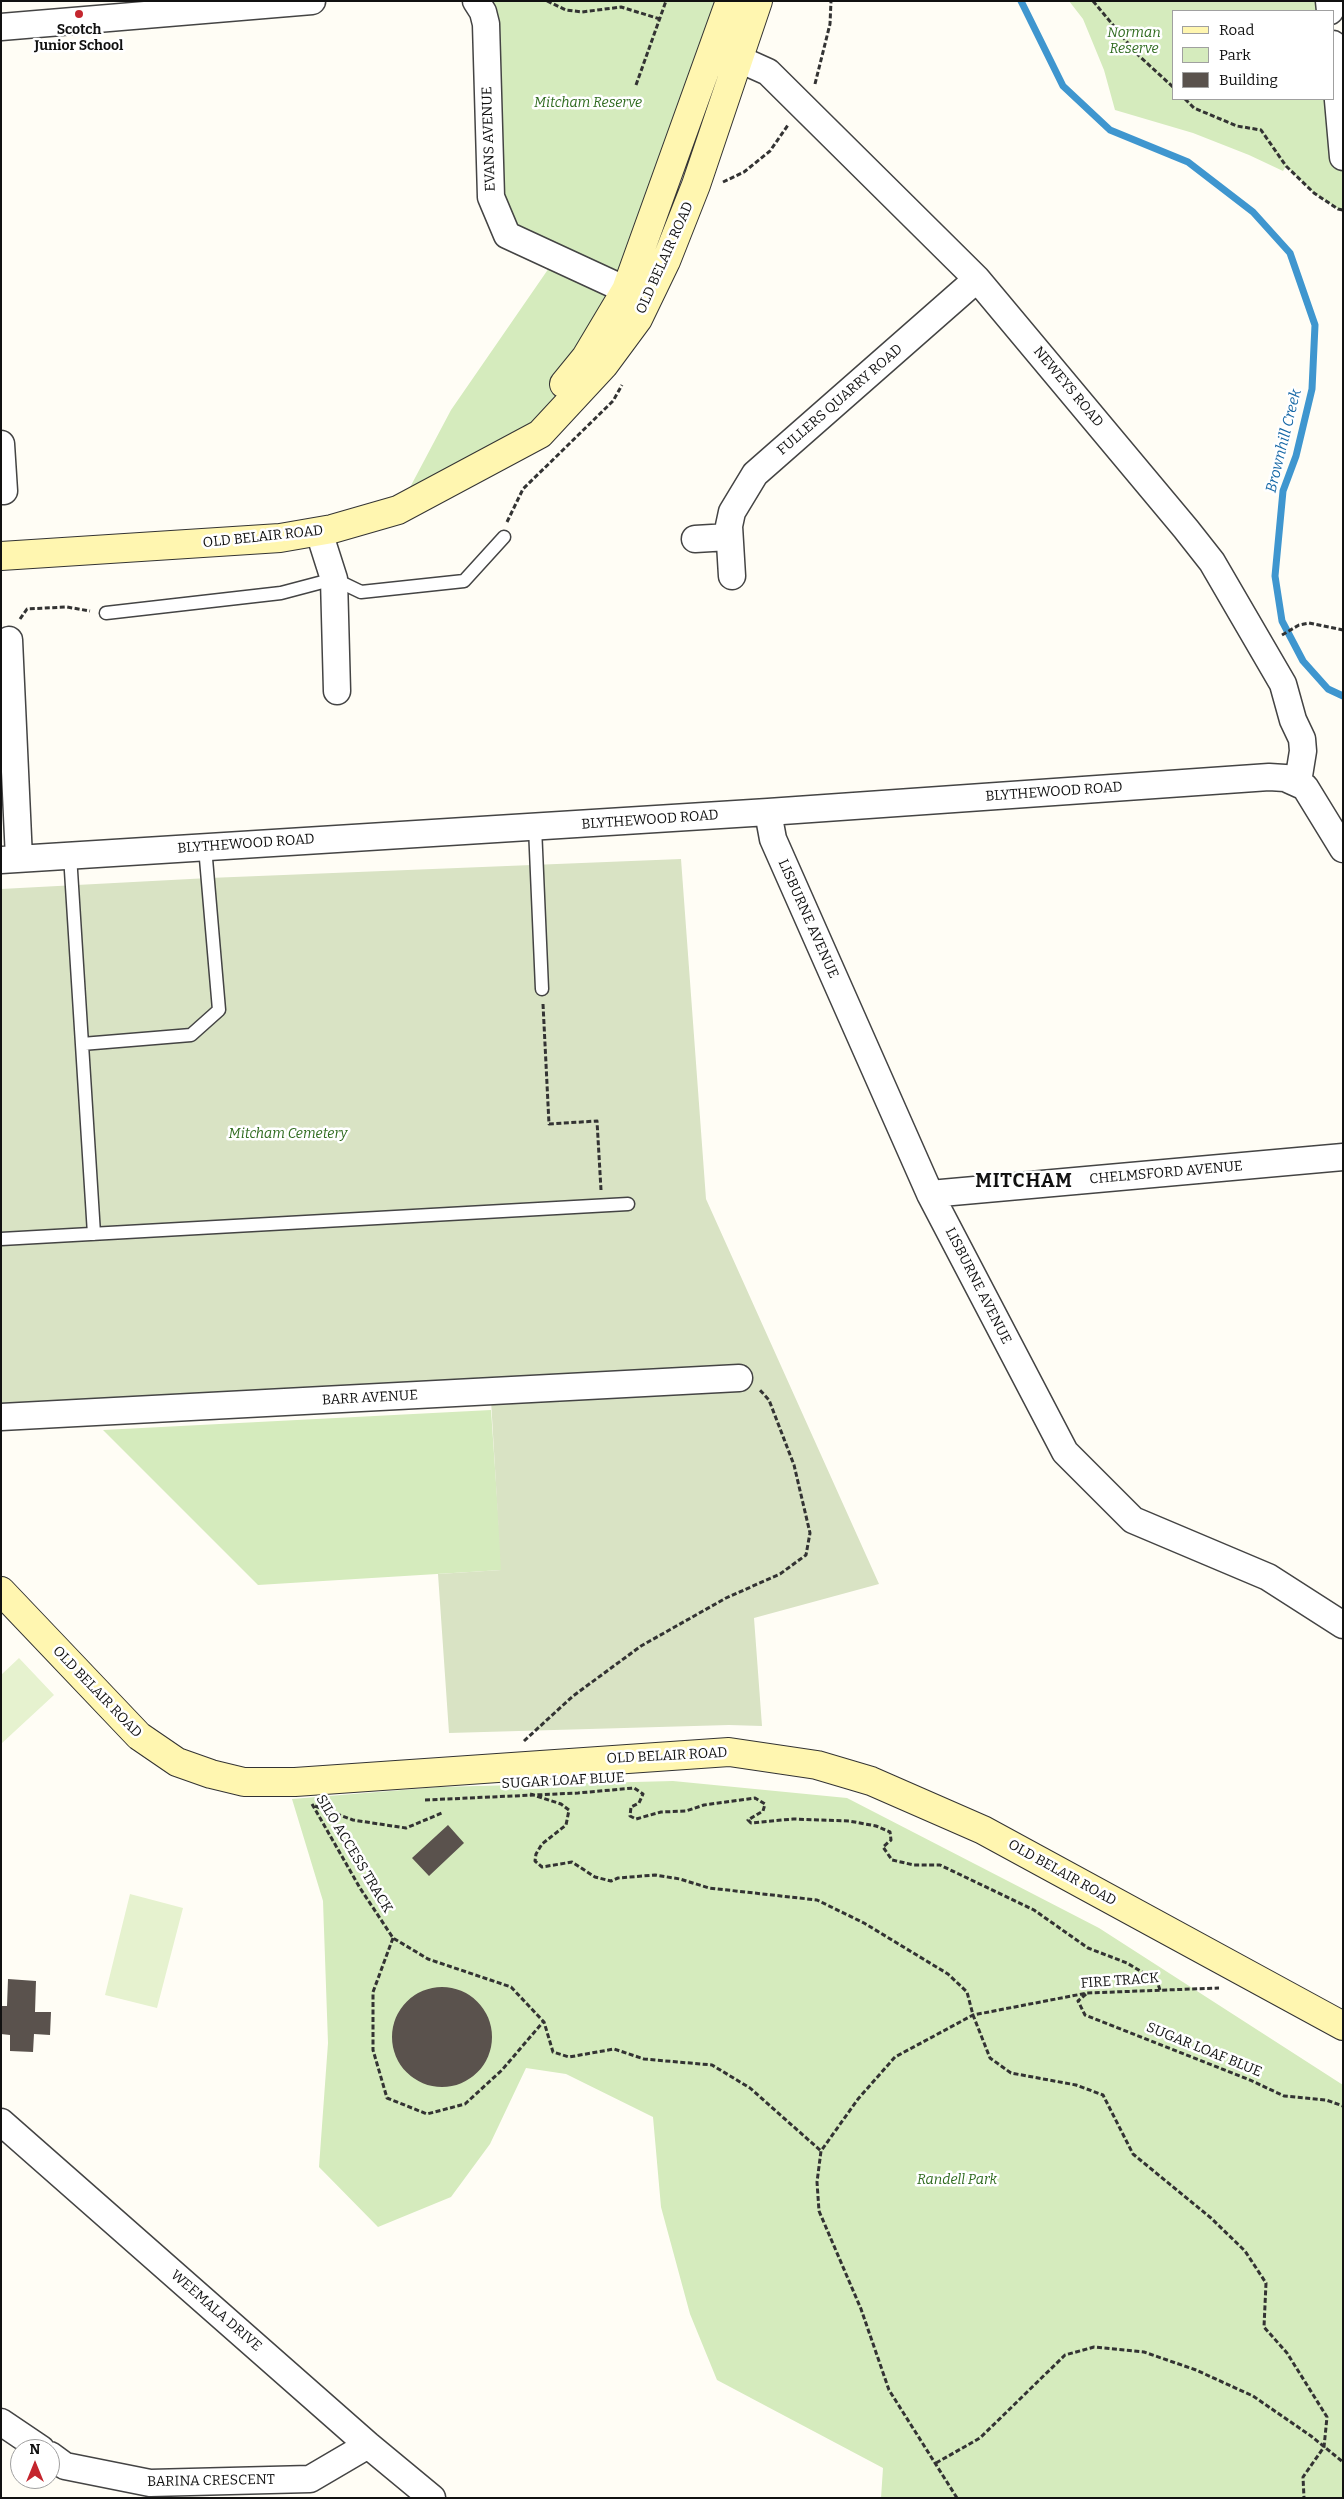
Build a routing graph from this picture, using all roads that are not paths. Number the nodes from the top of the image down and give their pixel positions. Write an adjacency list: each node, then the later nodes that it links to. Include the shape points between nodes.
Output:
1 (312, 1): 4 (street)
2 (476, 1): 9 (street, EVANS AVENUE, via 486,24 491,197 507,236)
3 (742, 8): 5 (main road, OLD BELAIR ROAD)
4 (1, 27)
5 (726, 52): 8 (street, NEWEYS ROAD, via 768,72); 9 (main road, OLD BELAIR ROAD)
6 (1334, 55): 7 (street)
7 (1343, 157)
8 (977, 279): 14 (street, FULLERS QUARRY ROAD, via 755,474 732,512); 24 (street, NEWEYS ROAD, via 1212,562 1283,684 1302,739)
9 (636, 295): 12 (main road, OLD BELAIR ROAD, via 534,418 491,462 398,510)
10 (1, 444): 11 (street)
11 (4, 491)
12 (319, 532): 16 (main road, OLD BELAIR ROAD, via 280,538); 20 (street)
13 (504, 537): 20 (lane, via 464,581 361,592)
14 (730, 537): 15 (street); 19 (street, FULLERS QUARRY ROAD)
15 (695, 539)
16 (50, 553): 17 (main road, OLD BELAIR ROAD); 18 (main road, OLD BELAIR ROAD)
17 (1, 556)
18 (1, 571)
19 (732, 576)
20 (334, 579): 21 (lane, via 281,593); 23 (street)
21 (106, 613)
22 (9, 640): 30 (street)
23 (337, 691)
24 (1298, 782): 25 (street, BLYTHEWOOD ROAD, via 1268,777); 28 (street, via 1305,787)
25 (768, 812): 26 (street, BLYTHEWOOD ROAD); 34 (street, LISBURNE AVENUE, via 773,839)
26 (535, 827): 27 (street, BLYTHEWOOD ROAD); 31 (lane)
27 (205, 847): 29 (street, BLYTHEWOOD ROAD); 32 (lane, via 219,1010 191,1035)
28 (1343, 849)
29 (70, 855): 30 (street, BLYTHEWOOD ROAD); 32 (lane)
30 (10, 859)
31 (542, 989)
32 (82, 1044): 36 (lane)
33 (1343, 1157): 34 (street, CHELMSFORD AVENUE)
34 (930, 1194): 41 (street, LISBURNE AVENUE, via 1065,1452 1132,1520 1268,1577)
35 (628, 1204): 36 (lane)
36 (94, 1234): 37 (lane)
37 (1, 1239)
38 (739, 1378): 39 (street, BARR AVENUE)
39 (1, 1417)
40 (1, 1591): 42 (main road, OLD BELAIR ROAD, via 139,1736 177,1762 211,1774 244,1782 294,1782 728,1752 817,1765 871,1781 983,1830)
41 (1343, 1625)
42 (1343, 2026)
43 (1, 2122): 46 (street, WEEMALA DRIVE)
44 (1, 2422): 45 (street)
45 (26, 2439)
46 (368, 2445): 47 (street, BARINA CRESCENT, via 310,2479 150,2483); 48 (street, WEEMALA DRIVE)
47 (60, 2462)
48 (432, 2498)

